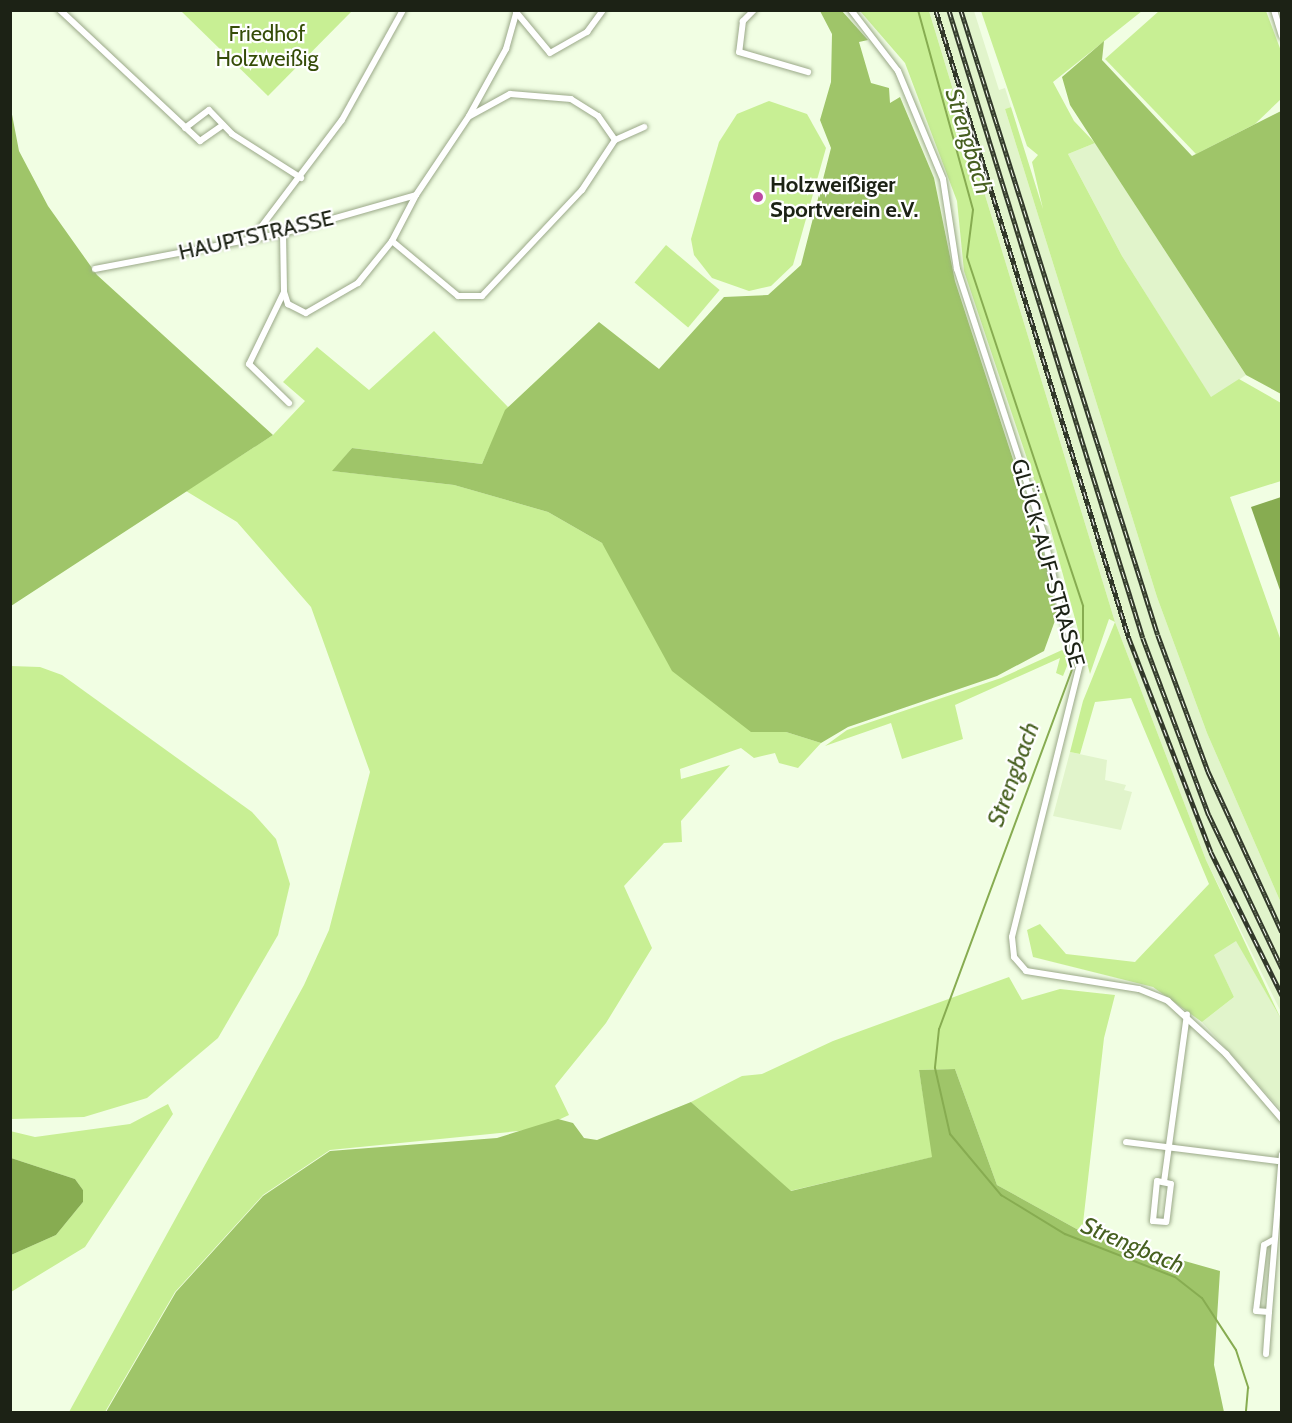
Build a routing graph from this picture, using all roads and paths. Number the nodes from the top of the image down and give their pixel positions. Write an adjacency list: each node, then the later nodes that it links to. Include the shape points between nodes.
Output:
1 (60, 10): 13 (street)
2 (403, 10): 15 (street, via 342,120)
3 (603, 10): 7 (street, via 587,33 550,53)
4 (754, 10): 9 (street, via 744,18 739,52)
5 (850, 10): 23 (street, GLÜCK-AUF-STRASSE, via 898,71 943,179 957,269 1043,532 1080,664 1012,937 1014,957 1026,971 1139,989)
6 (1274, 10): 8 (street)
7 (517, 11): 10 (street, via 506,49)
8 (1281, 36)
9 (808, 72)
10 (470, 116): 14 (street, via 510,94 571,99 598,116); 16 (street)
11 (223, 124): 13 (street, via 203,111); 13 (street, via 206,142); 15 (street)
12 (644, 127): 14 (street)
13 (185, 128)
14 (615, 140): 19 (street, via 582,190 482,296 458,296)
15 (301, 178): 18 (street, via 261,226)
16 (416, 195): 17 (street, HAUPTSTRASSE); 19 (street)
17 (283, 233): 18 (street, HAUPTSTRASSE); 21 (street)
18 (261, 237): 20 (street, HAUPTSTRASSE)
19 (392, 241): 21 (street, via 358,283 306,313 288,304)
20 (95, 269)
21 (284, 292): 22 (street, via 249,364)
22 (289, 403)
23 (1186, 1016): 24 (street, GLÜCK-AUF-STRASSE); 26 (street)
24 (1281, 1119)
25 (1126, 1142): 26 (street)
26 (1169, 1147): 27 (street); 28 (street)
27 (1280, 1158): 29 (street)
28 (1164, 1182): 28 (street, via 1157,1181 1153,1221 1166,1222 1171,1184)
29 (1273, 1240): 30 (street, via 1277,1247); 30 (street, via 1264,1245 1256,1311)
30 (1269, 1312): 31 (street)
31 (1266, 1354)

